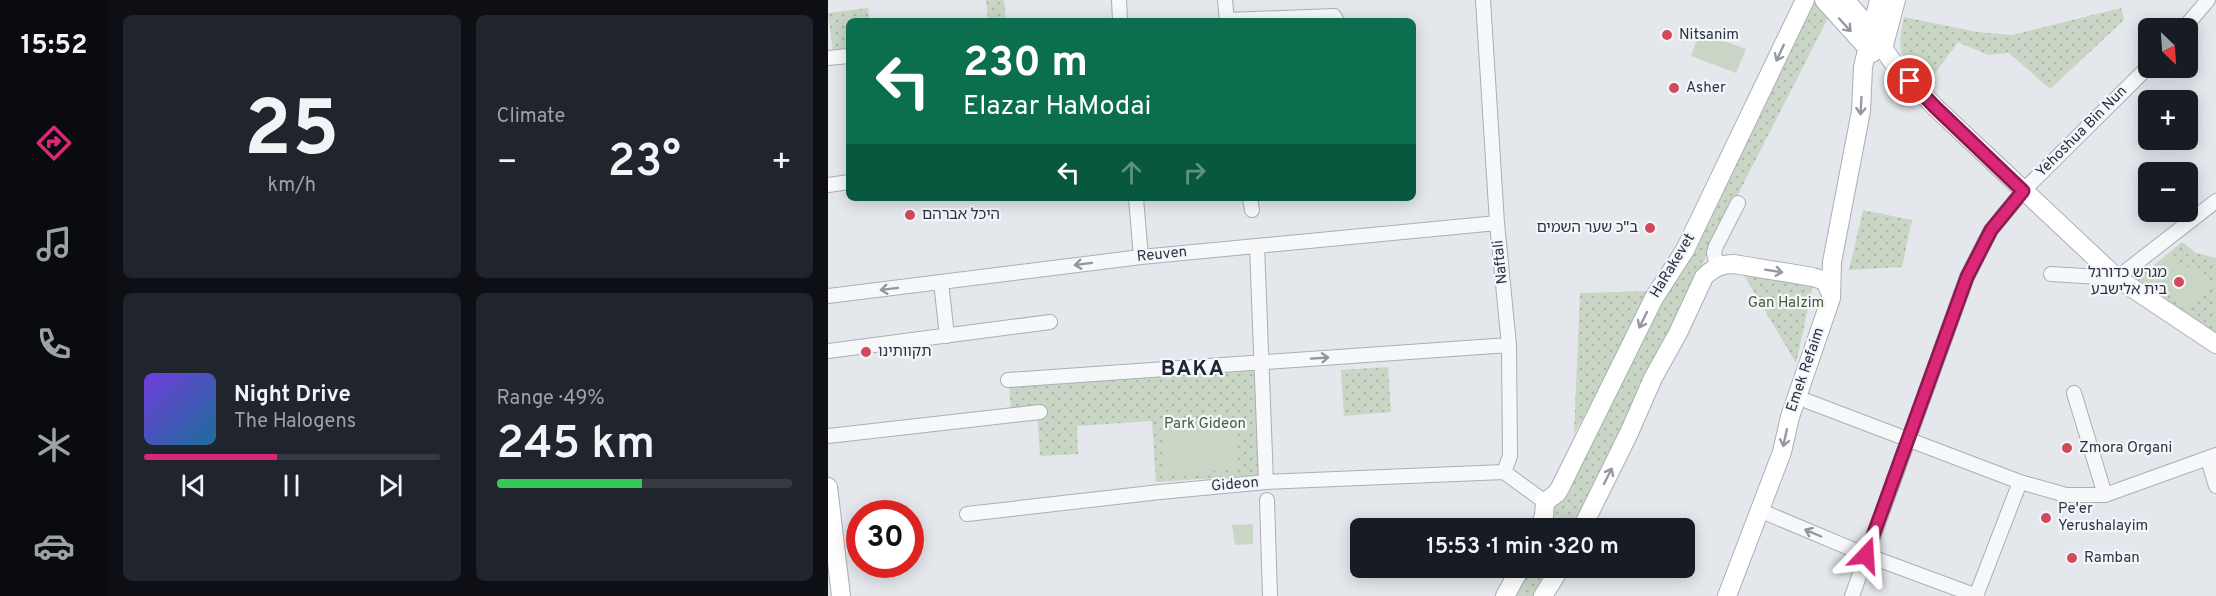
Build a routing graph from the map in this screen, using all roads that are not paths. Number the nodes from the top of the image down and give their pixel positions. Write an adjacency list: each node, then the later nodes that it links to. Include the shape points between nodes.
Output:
1 (1119, 0): 10 (street)
2 (1225, 0): 11 (street)
3 (1483, 0): 25 (street, Naftali)
4 (1805, 0): 54 (street, HaRakevet, one-way to 54, via 1685,250 1654,298 1560,488)
5 (1824, 0): 15 (street, one-way to 15)
6 (1845, 0): 15 (street)
7 (1879, 0): 15 (street)
8 (1896, 0): 15 (street)
9 (2208, 0): 14 (street)
10 (1120, 18)
11 (1227, 18)
12 (1280, 18): 13 (street)
13 (1335, 18)
14 (2193, 18)
15 (1874, 43): 21 (street, via 1908,88 1935,107); 32 (street, Emek Refaim, one-way to 32, via 1862,77 1858,133 1832,262)
16 (846, 56): 17 (street)
17 (828, 58)
18 (2138, 76): 21 (street, Yehoshua Bin Nun)
19 (846, 183): 20 (street)
20 (828, 185)
21 (2023, 191): 30 (street); 45 (street, Yehoshua Bin Nun, via 1991,230 1967,277)
22 (1136, 201): 27 (street)
23 (2216, 201): 30 (street)
24 (1738, 203): 28 (street, HaRakevet, via 1716,246)
25 (1497, 223): 26 (street, Reuven); 37 (street, Naftali)
26 (1257, 246): 27 (street, Reuven); 39 (street)
27 (1141, 257): 31 (street, Reuven, one-way to 31)
28 (1717, 267): 32 (street, one-way to 32, via 1734,264 1816,278 1825,281); 58 (street, one-way to 28, via 1704,277)
29 (2051, 274): 30 (street)
30 (2117, 278): 36 (street)
31 (940, 282): 33 (street, Reuven, one-way to 33); 35 (street)
32 (1832, 294): 55 (street, Emek Refaim, one-way to 55, via 1782,452)
33 (828, 296)
34 (1050, 322): 35 (street)
35 (946, 336): 38 (street)
36 (2216, 344)
37 (1509, 345): 39 (street, one-way to 37); 47 (street, Naftali, via 1510,456)
38 (828, 351)
39 (1262, 361): 40 (street); 48 (street)
40 (1008, 380)
41 (2074, 393): 52 (street)
42 (1807, 400): 45 (street)
43 (1040, 412): 44 (street)
44 (828, 436)
45 (1908, 439): 49 (street); 59 (street, Yehoshua Bin Nun)
46 (2212, 457): 50 (street); 52 (street)
47 (1504, 472): 48 (street, Gideon); 54 (street)
48 (1266, 482): 56 (street, Gideon)
49 (2020, 482): 52 (street, via 2066,495); 68 (street)
50 (2216, 486)
51 (828, 487): 62 (street)
52 (2105, 495)
53 (1267, 500): 63 (street)
54 (1545, 502): 57 (street, HaRakevet)
55 (1759, 510): 59 (street, one-way to 55); 66 (street, Emek Refaim)
56 (967, 514)
57 (1544, 518)
58 (1587, 518)
59 (1866, 555): 67 (street, Yehoshua Bin Nun); 68 (street)
60 (1515, 578): 64 (street)
61 (1554, 578): 65 (street)
62 (841, 596)
63 (1270, 596)
64 (1505, 596)
65 (1543, 596)
66 (1727, 596)
67 (1852, 596)
68 (1977, 596)

